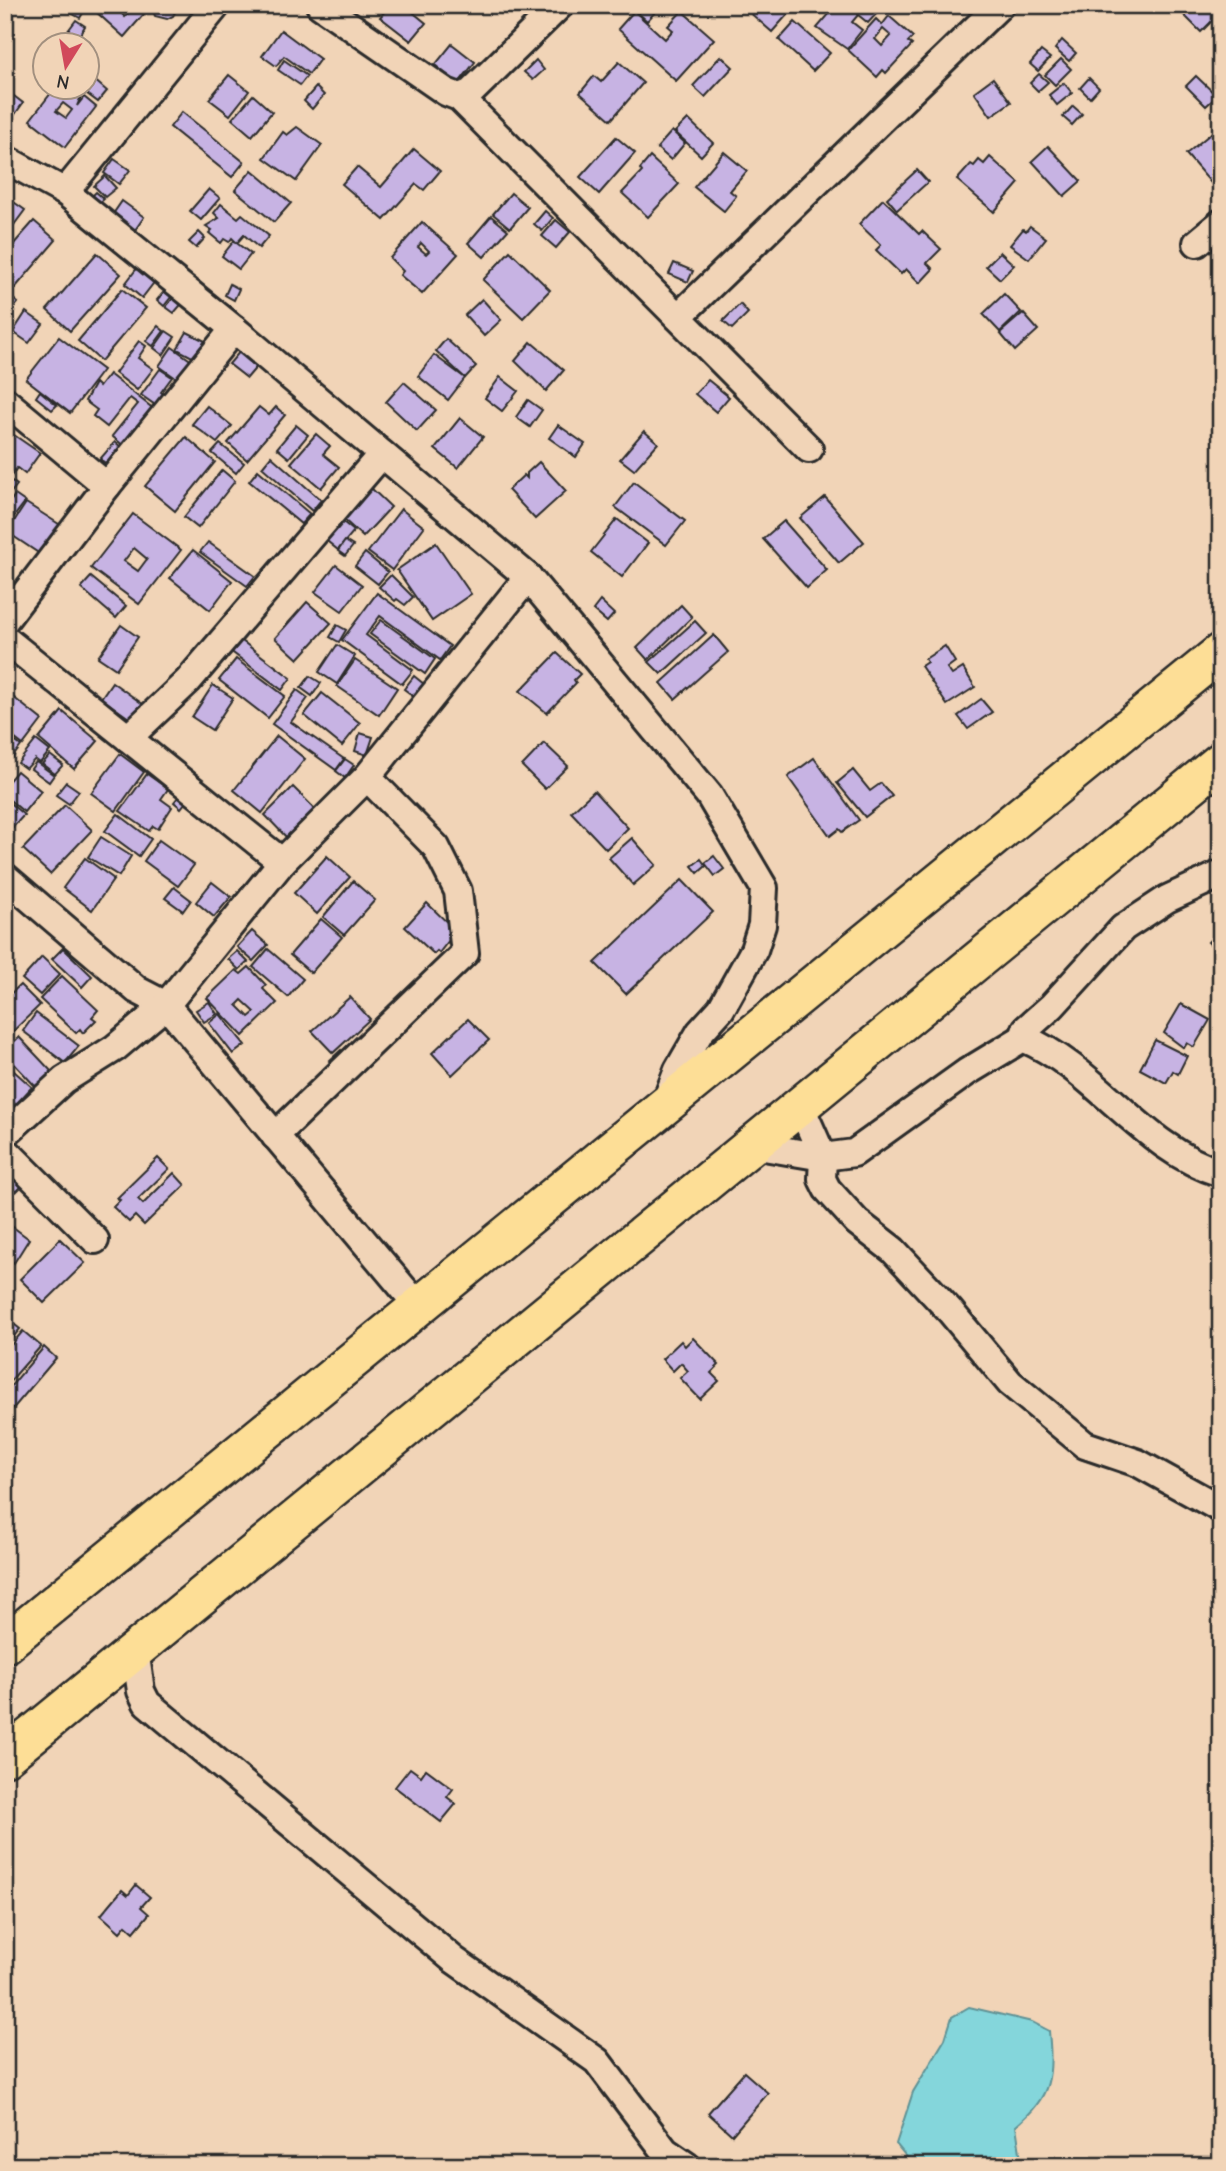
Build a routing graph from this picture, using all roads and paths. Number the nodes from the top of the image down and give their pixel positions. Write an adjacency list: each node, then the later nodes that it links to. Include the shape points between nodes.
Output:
1 (217, 5): 7 (street)
2 (320, 5): 5 (street)
3 (560, 5): 5 (street, via 470,93)
4 (1000, 5): 10 (street)
5 (458, 97): 10 (street)
6 (5, 159): 7 (street)
7 (65, 192): 11 (street)
8 (1221, 223): 9 (street)
9 (1197, 243)
10 (678, 317): 13 (street)
11 (234, 329): 14 (street); 15 (street)
12 (5, 401): 15 (street)
13 (809, 449)
14 (382, 454): 16 (street); 20 (street, via 188,681)
15 (107, 486): 17 (street)
16 (528, 577): 22 (street); 29 (street, via 709,795 764,888 762,925 754,950 721,1009 700,1032 678,1070)
17 (5, 620)
18 (5, 639): 20 (street)
19 (1221, 652): 29 (highway)
20 (128, 738): 23 (street)
21 (1221, 761): 28 (highway)
22 (367, 777): 23 (street); 31 (street, via 436,847 458,891 465,953)
23 (282, 862): 26 (street)
24 (1221, 874): 27 (street, via 1167,899 1123,928 1035,1019)
25 (5, 877): 26 (street, via 137,990)
26 (166, 1005): 30 (street, via 115,1048 64,1080); 31 (street)
27 (1023, 1038): 34 (street, via 854,1153); 35 (street, via 1080,1071 1172,1153)
28 (800, 1105): 32 (highway); 34 (street)
29 (664, 1108): 37 (highway)
30 (5, 1134)
31 (275, 1136): 37 (street)
32 (752, 1145): 34 (street); 40 (highway)
33 (5, 1150): 36 (street)
34 (823, 1157): 38 (street, via 822,1179 842,1208 893,1250 1010,1383 1085,1445 1138,1463)
35 (1221, 1173)
36 (95, 1240)
37 (419, 1307): 39 (highway)
38 (1221, 1509)
39 (5, 1644)
40 (135, 1650): 41 (highway); 42 (street, via 147,1703 454,1960 597,2061 666,2151)
41 (5, 1757)
42 (687, 2166)

